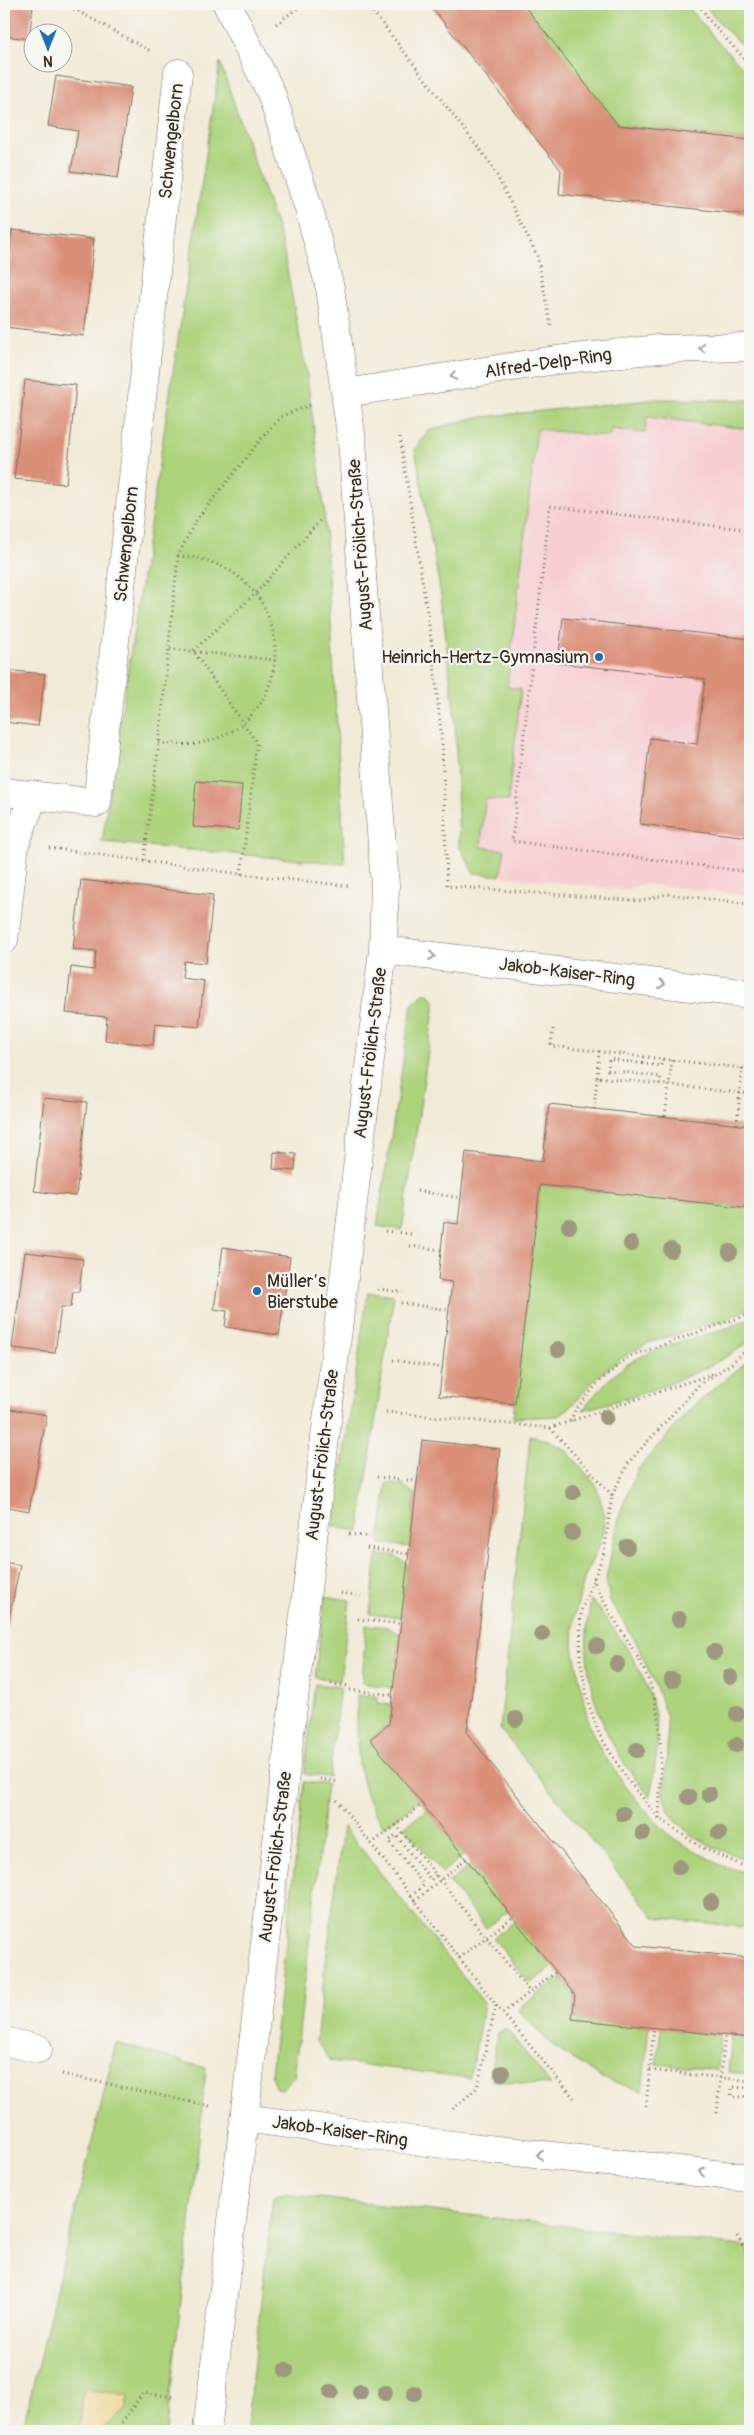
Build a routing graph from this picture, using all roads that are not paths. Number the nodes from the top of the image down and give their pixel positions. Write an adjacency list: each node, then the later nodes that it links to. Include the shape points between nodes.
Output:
1 (227, 4): 4 (street, August-Frölich-Straße, via 271,93 309,209 330,288)
2 (178, 73): 6 (street, Schwengelborn, via 97,803)
3 (750, 347): 4 (street, Alfred-Delp-Ring, one-way to 4, via 659,349 556,360)
4 (346, 394): 8 (street, August-Frölich-Straße, via 356,480 385,885)
5 (4, 792): 6 (street)
6 (34, 795): 7 (street, via 15,844)
7 (4, 940)
8 (383, 950): 9 (street, Jakob-Kaiser-Ring, one-way to 9); 12 (street, August-Frölich-Straße)
9 (750, 994)
10 (4, 2041): 11 (street)
11 (38, 2049)
12 (244, 2118): 13 (street, Jakob-Kaiser-Ring, one-way to 12); 14 (street)
13 (750, 2178)
14 (207, 2431)

